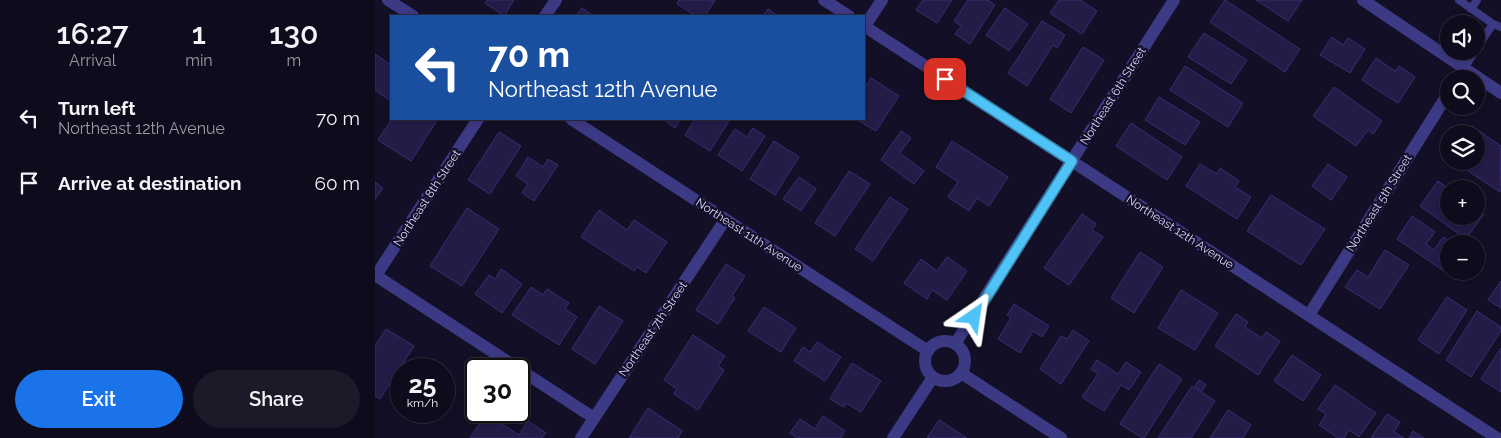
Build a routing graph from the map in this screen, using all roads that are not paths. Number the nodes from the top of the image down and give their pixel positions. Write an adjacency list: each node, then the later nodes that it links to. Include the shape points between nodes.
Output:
1 (388, 0): 10 (street)
2 (555, 0): 11 (street)
3 (824, 0): 12 (street)
4 (883, 0): 13 (street)
5 (1174, 0): 23 (street, Northeast 6th Street)
6 (1363, 0): 17 (street)
7 (1459, 0): 9 (lane)
8 (1477, 0): 9 (lane)
9 (1471, 9): 14 (lane)
10 (411, 15)
11 (546, 15)
12 (847, 15)
13 (865, 25)
14 (1497, 25): 16 (lane)
15 (865, 27): 23 (street, Northeast 12th Avenue)
16 (1485, 39)
17 (1455, 70)
18 (1485, 86): 19 (street)
19 (1501, 93)
20 (1440, 106): 26 (street, Northeast 5th Street)
21 (477, 120): 25 (street, Northeast 8th Street)
22 (573, 120): 24 (street, Northeast 11th Avenue)
23 (1072, 161): 26 (street, Northeast 12th Avenue); 27 (street, Northeast 6th Street)
24 (725, 220): 28 (street, Northeast 11th Avenue); 31 (street, Northeast 7th Street)
25 (375, 276): 31 (street)
26 (1309, 315): 35 (street, Northeast 12th Avenue)
27 (955, 344): 28 (street, via 939,342); 29 (street, via 963,352)
28 (928, 350): 30 (street, via 926,367)
29 (961, 373): 30 (street, via 945,381); 34 (street)
30 (933, 377): 33 (street)
31 (594, 418): 32 (street, Northeast 7th Street)
32 (581, 438)
33 (893, 438)
34 (1061, 438)
35 (1497, 438)

